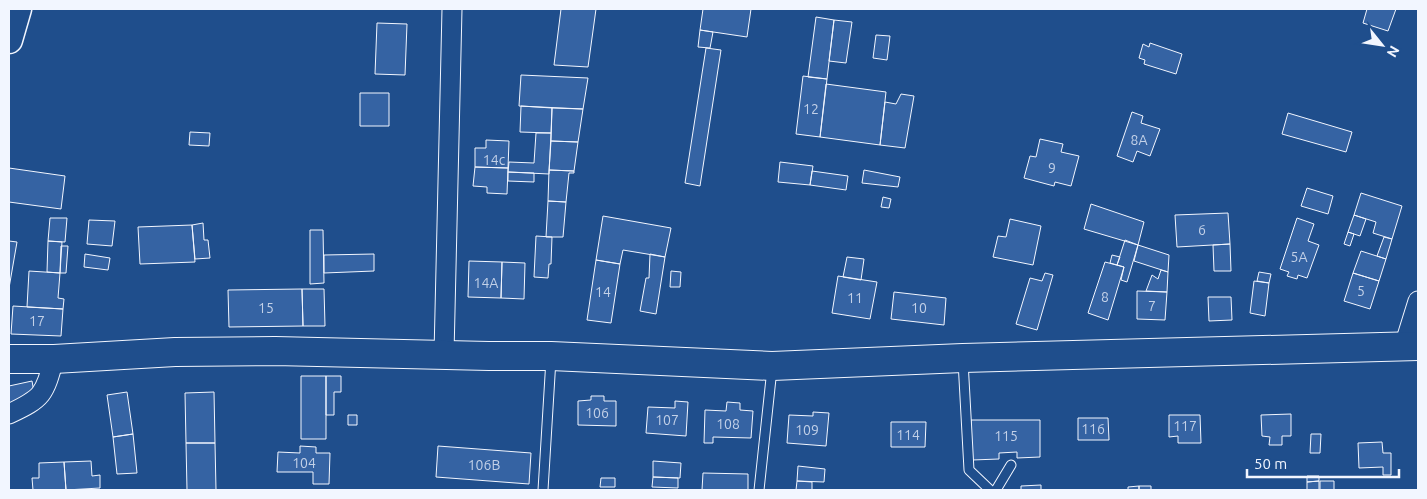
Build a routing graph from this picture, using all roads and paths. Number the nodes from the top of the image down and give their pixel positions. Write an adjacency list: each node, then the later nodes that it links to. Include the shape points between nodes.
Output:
1 (18, 9): 3 (main road)
2 (452, 9): 6 (street)
3 (9, 40)
4 (1418, 301): 5 (street)
5 (1411, 346): 8 (main road)
6 (444, 354): 7 (main road); 10 (main road, via 175,352)
7 (551, 356): 11 (main road); 14 (lane)
8 (963, 358): 11 (main road); 16 (lane, via 969,470)
9 (9, 359): 10 (main road)
10 (54, 359): 12 (street, via 43,391 32,403)
11 (772, 366): 15 (lane)
12 (9, 414)
13 (1011, 465): 17 (lane)
14 (543, 490)
15 (759, 490)
16 (990, 490)
17 (996, 490)

